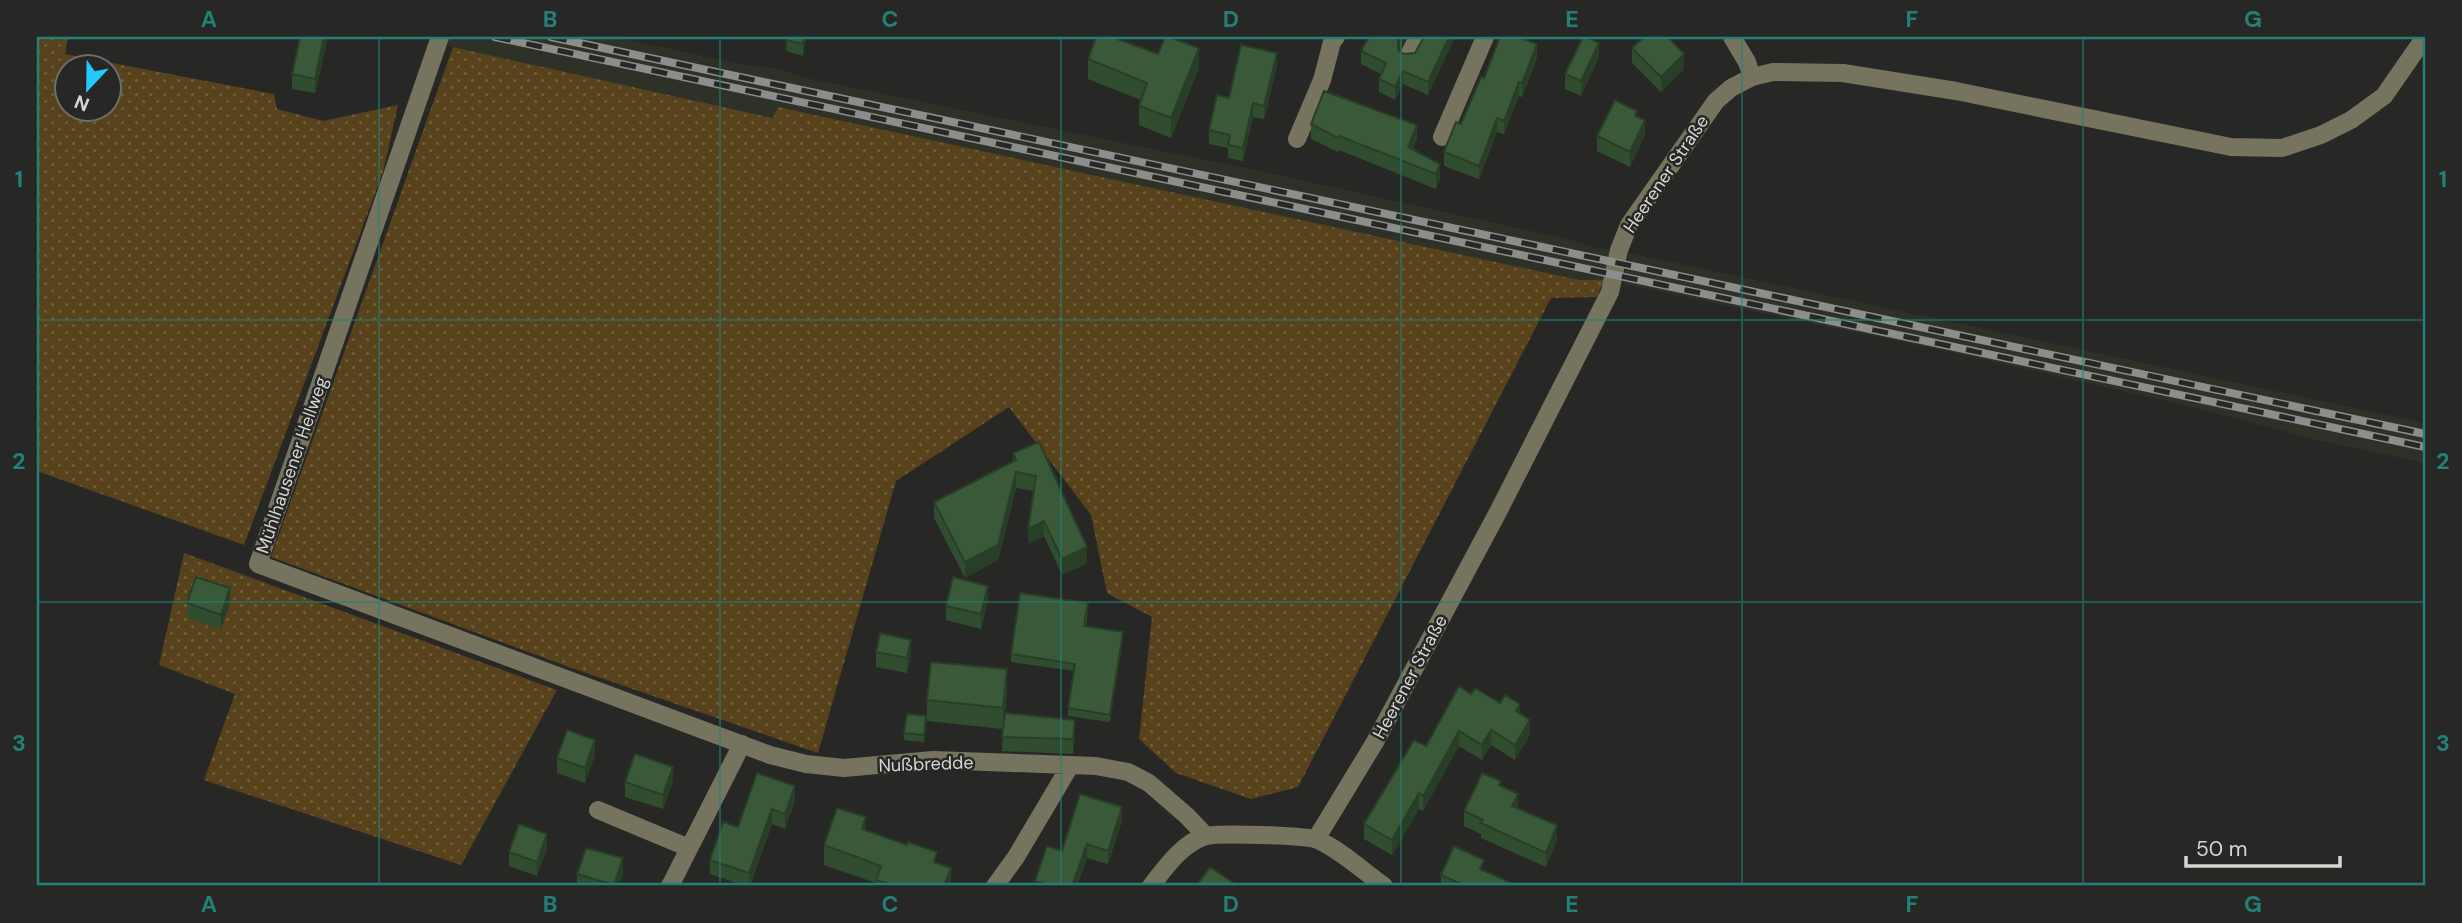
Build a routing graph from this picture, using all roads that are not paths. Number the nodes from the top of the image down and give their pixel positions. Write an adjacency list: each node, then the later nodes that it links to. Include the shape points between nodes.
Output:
1 (440, 37): 11 (street, Mühlhausener Hellweg, via 258,564)
2 (1336, 37): 10 (street)
3 (1418, 37): 7 (street)
4 (1485, 37): 9 (street)
5 (1732, 37): 8 (street)
6 (2425, 37): 8 (street, Heerener Straße, via 2384,96 2351,120 2282,148 2231,147 1843,73 1773,72)
7 (1408, 58)
8 (1752, 78): 15 (street, Heerener Straße, via 1716,101 1629,225 1609,292 1510,488 1375,742)
9 (1442, 137)
10 (1297, 139)
11 (742, 744): 12 (street, Nußbredde, via 806,764 844,768 933,760); 16 (street)
12 (1070, 766): 14 (street, Nußbredde, via 1128,772 1149,783); 18 (street)
13 (598, 810): 16 (street)
14 (1206, 836): 15 (street); 19 (street, via 1169,863)
15 (1316, 839): 20 (street)
16 (689, 848): 17 (street)
17 (670, 886)
18 (995, 886)
19 (1151, 886)
20 (1384, 886)

